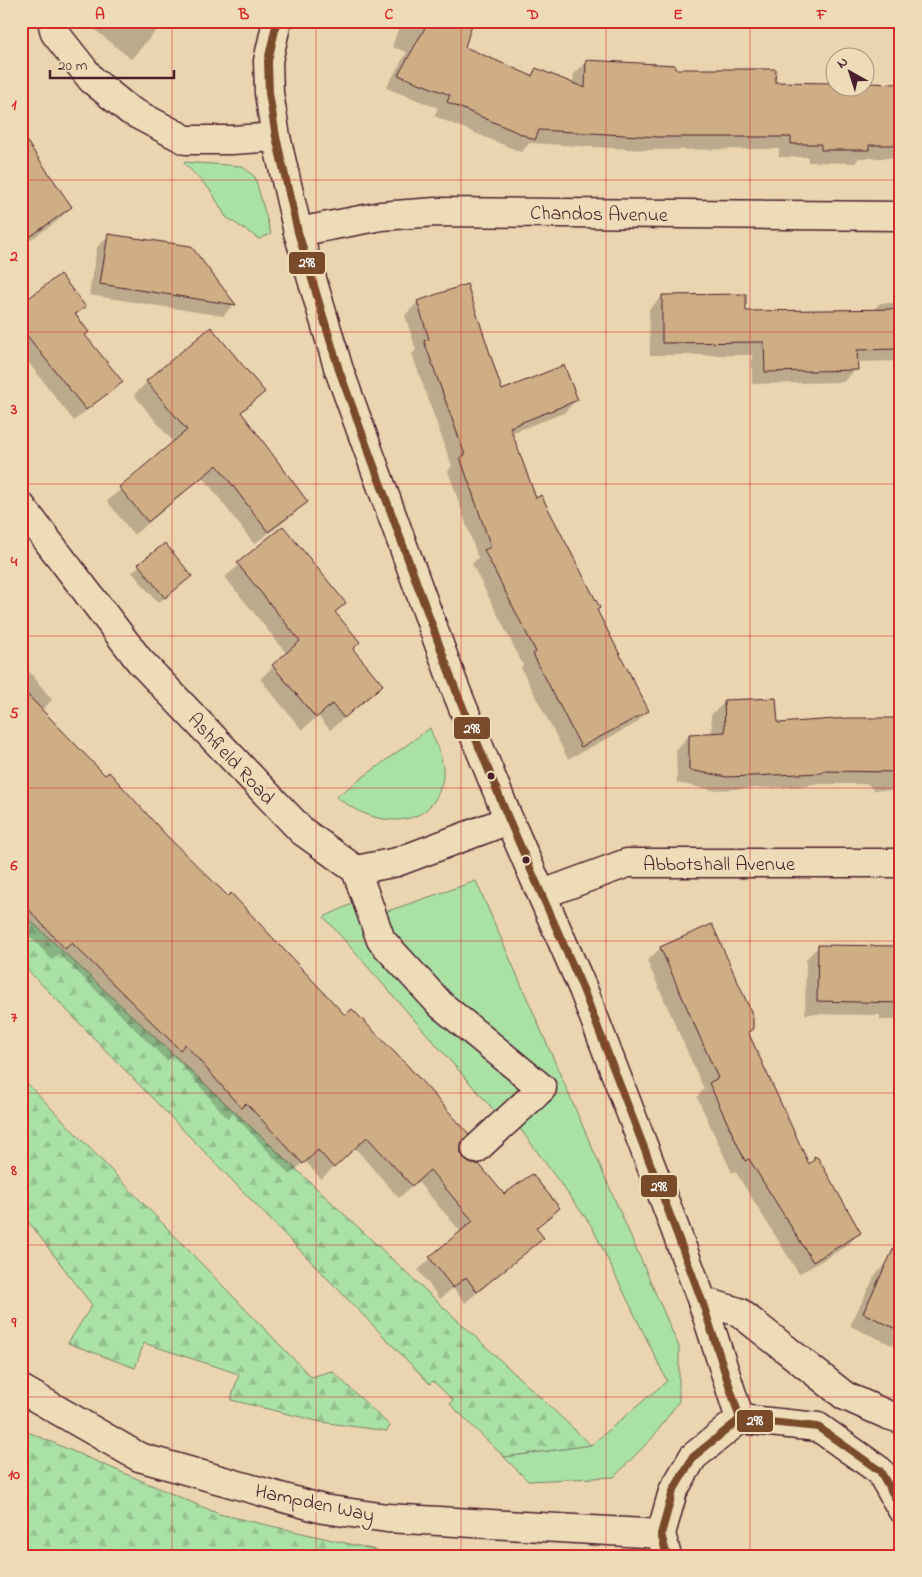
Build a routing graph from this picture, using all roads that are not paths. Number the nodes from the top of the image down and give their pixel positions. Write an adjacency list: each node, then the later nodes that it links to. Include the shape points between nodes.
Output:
1 (52, 21): 3 (street, via 55,33 92,80 129,110 186,140)
2 (277, 21): 3 (street, via 268,61)
3 (276, 137): 5 (street)
4 (901, 216): 5 (street, Chandos Avenue, via 436,212 381,216)
5 (298, 232): 7 (street, via 339,370 455,688)
6 (21, 506): 9 (street, Ashfield Road, via 139,660 302,831)
7 (509, 820): 9 (street, via 397,862); 10 (street)
8 (901, 863): 10 (street, Abbotshall Avenue, via 627,863)
9 (356, 870): 11 (street, via 381,940 441,1004 542,1088)
10 (543, 894): 12 (street, via 583,989)
11 (476, 1149)
12 (702, 1301): 14 (street, via 739,1312 845,1396); 15 (street)
13 (21, 1389): 17 (street, Hampden Way, via 139,1457 323,1508 387,1518)
14 (901, 1419)
15 (740, 1420): 16 (street, via 818,1427 880,1471); 17 (street, via 693,1457 673,1491)
16 (901, 1508)
17 (664, 1545)

